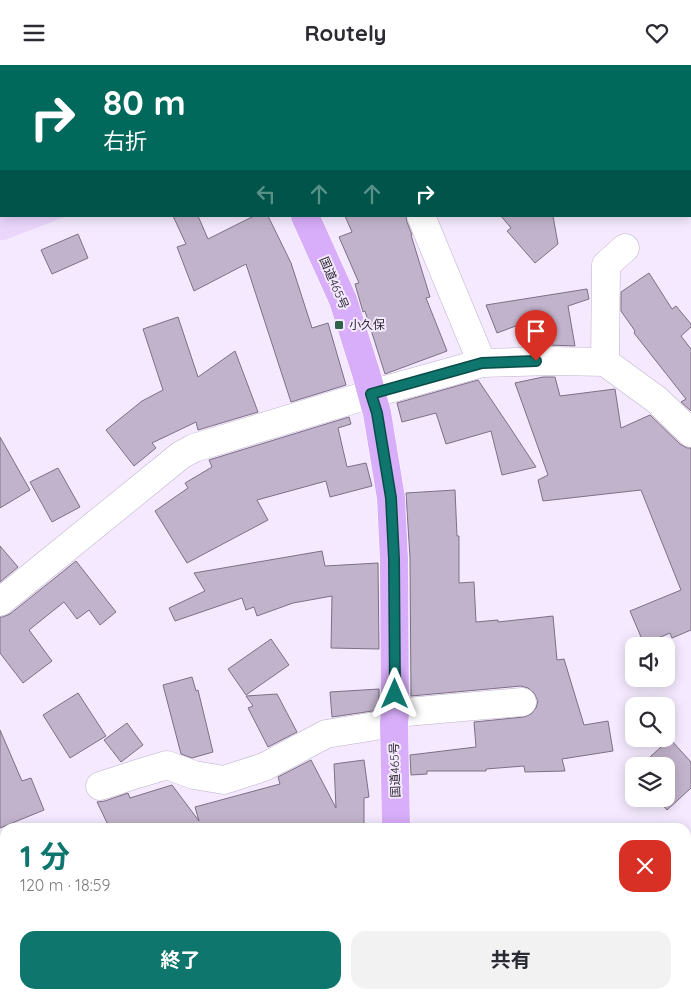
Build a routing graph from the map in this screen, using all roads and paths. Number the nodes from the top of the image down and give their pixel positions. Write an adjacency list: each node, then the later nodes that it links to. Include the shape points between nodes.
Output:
1 (305, 217): 6 (highway, 国道465号, via 343,300)
2 (422, 217): 5 (street)
3 (625, 248): 4 (street, via 606,265)
4 (605, 362): 5 (street); 7 (street, via 657,400)
5 (482, 363): 6 (street)
6 (371, 394): 8 (street, via 194,448 181,455); 10 (highway, 国道465号, via 391,498)
7 (691, 433)
8 (0, 603)
9 (522, 702): 10 (street)
10 (394, 718): 11 (street, via 326,734 264,767 224,780 194,775 167,765); 12 (highway, 国道465号)
11 (100, 786)
12 (396, 823)

